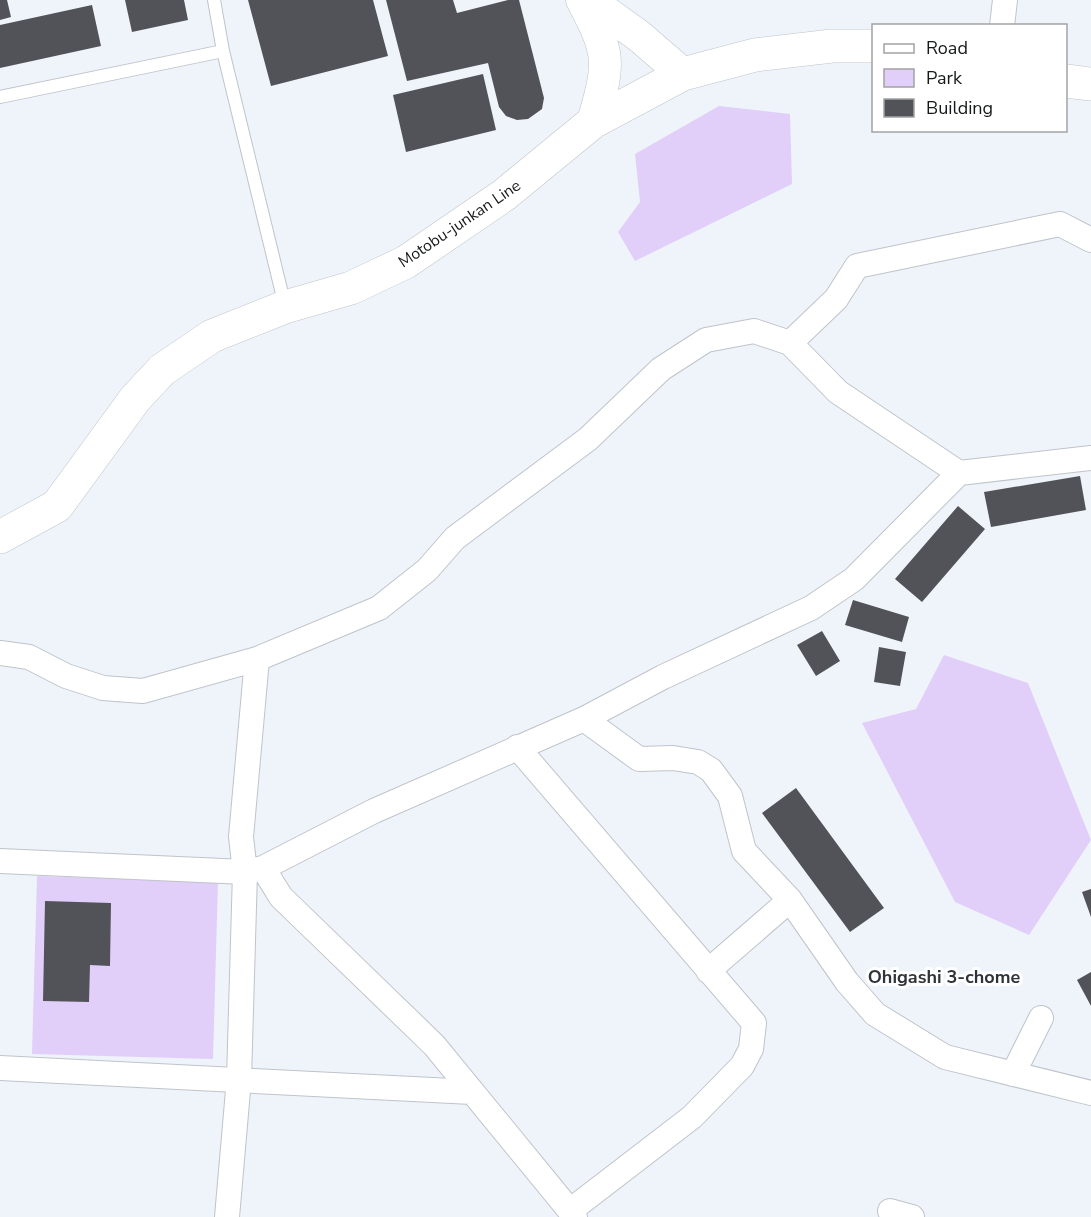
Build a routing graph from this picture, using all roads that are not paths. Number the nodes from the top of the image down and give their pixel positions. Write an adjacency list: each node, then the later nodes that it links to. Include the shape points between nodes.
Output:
1 (214, 0): 7 (lane)
2 (582, 0): 12 (street, via 607,57)
3 (589, 0): 8 (street)
4 (1005, 0): 5 (street)
5 (1002, 24)
6 (872, 46): 8 (main road, Motobu-junkan Line, via 831,46 755,55)
7 (223, 51): 11 (lane); 14 (lane)
8 (683, 74): 12 (main road, Motobu-junkan Line)
9 (1067, 81): 10 (main road)
10 (1091, 84)
11 (0, 97)
12 (593, 122): 14 (main road, Motobu-junkan Line, via 504,195 406,262 351,288)
13 (1091, 240): 15 (street, via 1060,224 857,266 836,299)
14 (285, 307): 18 (main road, Motobu-junkan Line, via 212,336 162,370 135,399 57,506)
15 (790, 343): 17 (street, via 838,392); 20 (street, via 754,331 706,340 661,369 588,439 455,538 427,570 379,608)
16 (1091, 458): 17 (street)
17 (959, 473): 21 (street, via 854,579 811,608 663,677)
18 (0, 537)
19 (0, 653): 20 (street, via 29,657 66,676 103,688 143,691)
20 (257, 659): 24 (street, via 241,837)
21 (584, 719): 22 (street); 25 (street, via 639,759 673,758 698,762 711,770 730,796 744,851)
22 (517, 747): 24 (street); 26 (street)
23 (0, 861): 24 (street)
24 (254, 870): 30 (street); 31 (street, via 434,1045)
25 (790, 900): 26 (street); 29 (street, via 847,982 875,1014 945,1057)
26 (708, 971): 33 (street, via 754,1023 751,1049 742,1066 692,1117)
27 (1041, 1018): 29 (street)
28 (0, 1068): 30 (street)
29 (1013, 1074): 32 (street)
30 (239, 1079): 31 (street); 34 (street)
31 (472, 1092): 33 (street)
32 (1091, 1093)
33 (573, 1214)
34 (227, 1217)

